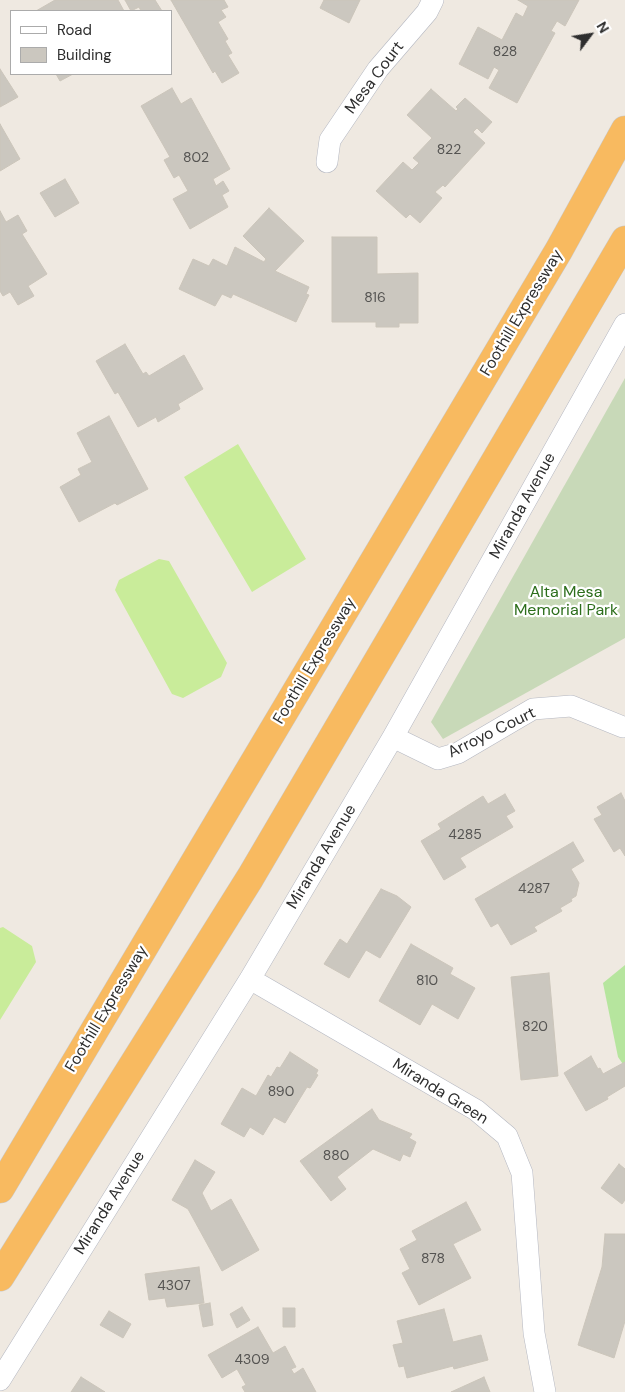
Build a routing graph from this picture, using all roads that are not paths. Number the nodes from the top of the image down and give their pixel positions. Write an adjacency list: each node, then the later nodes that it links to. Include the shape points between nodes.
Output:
1 (434, 0): 3 (street, Mesa Court, via 378,69 330,140)
2 (625, 130): 9 (highway, Foothill Expressway, via 554,259)
3 (327, 162)
4 (625, 240): 10 (highway, via 250,878)
5 (625, 324): 7 (street, Miranda Avenue)
6 (622, 727): 7 (street, Arroyo Court, via 571,706 534,710 458,753 438,759)
7 (393, 737): 8 (street, Miranda Avenue)
8 (250, 979): 11 (street, Miranda Avenue); 12 (street, Miranda Green, via 476,1110 507,1136 522,1173 534,1333)
9 (0, 1189)
10 (0, 1276)
11 (0, 1380)
12 (546, 1392)

